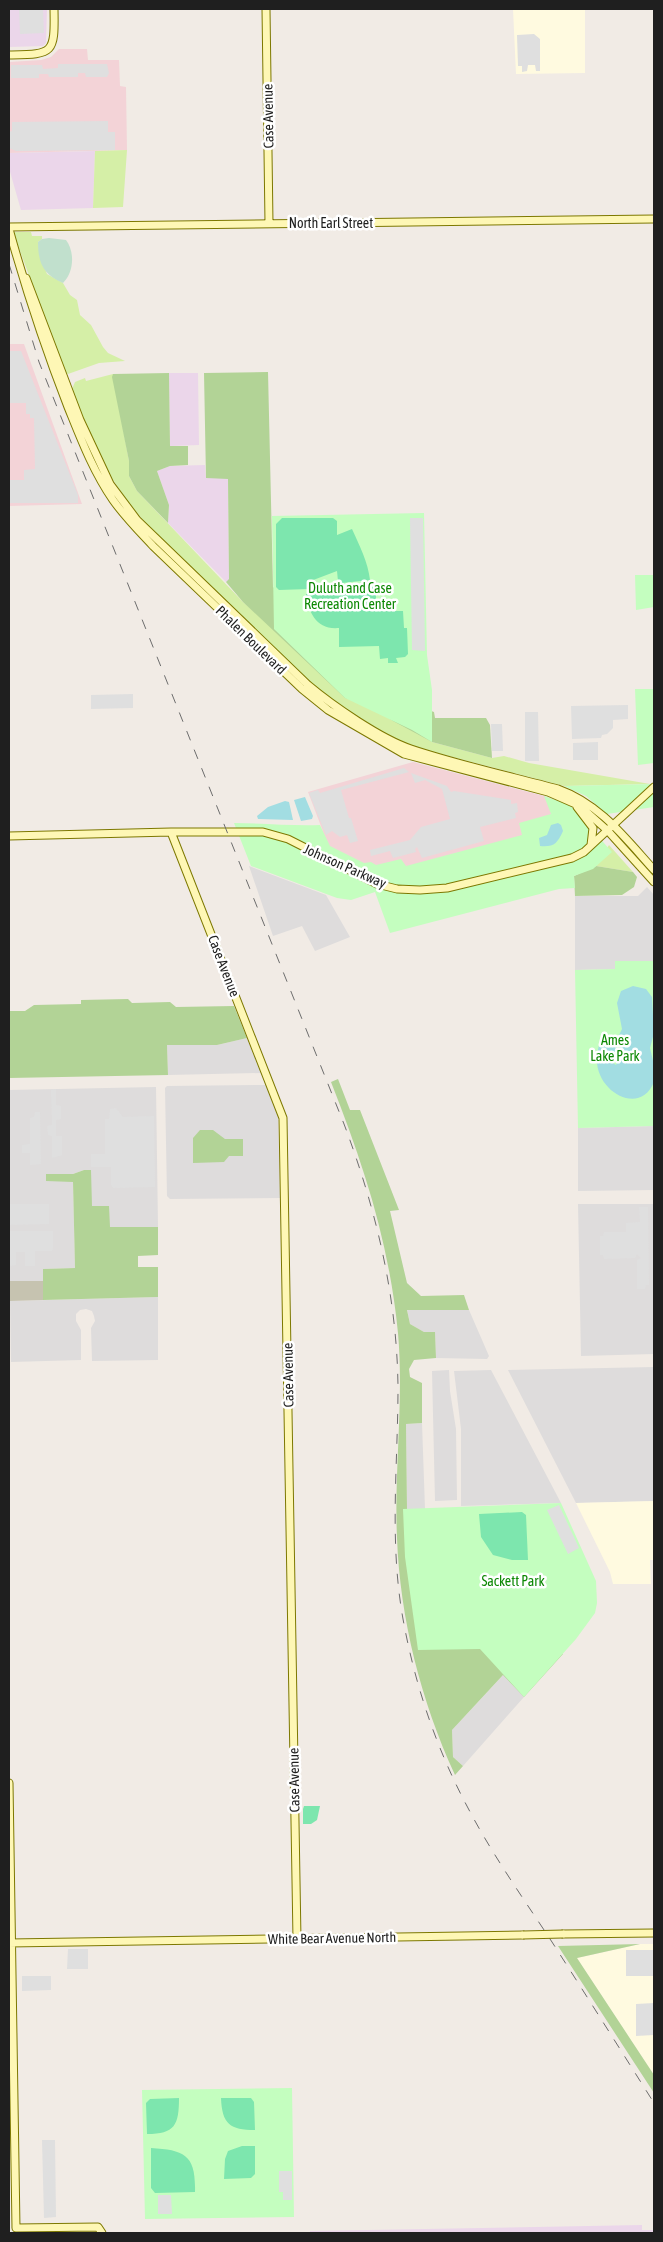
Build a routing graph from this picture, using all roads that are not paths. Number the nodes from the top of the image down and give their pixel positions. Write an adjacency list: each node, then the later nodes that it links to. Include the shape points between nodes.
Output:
1 (54, 9): 3 (street, via 54,32 48,51)
2 (266, 9): 5 (street, Case Avenue)
3 (9, 55)
4 (654, 219): 5 (street, North Earl Street)
5 (269, 223): 6 (street, North Earl Street)
6 (9, 230): 8 (street, Phalen Boulevard, via 46,349 86,452 113,500 133,525 328,710 404,754); 9 (street, Phalen Boulevard, via 80,420 110,484 137,520 308,686 341,710 411,749 558,788 588,802)
7 (654, 787): 9 (street, Johnson Parkway)
8 (553, 794): 10 (street, Phalen Boulevard, via 587,811); 13 (street, via 576,806 590,823 594,832)
9 (614, 825): 10 (street, Johnson Parkway); 14 (street, Phalen Boulevard)
10 (608, 831): 13 (street, Johnson Parkway); 15 (street, Phalen Boulevard)
11 (171, 832): 12 (street, Johnson Parkway); 13 (street, Johnson Parkway, via 254,831 271,834 288,839 377,884 420,890 447,888 566,860); 18 (street, Case Avenue, via 284,1118)
12 (9, 836)
13 (591, 845)
14 (654, 870)
15 (654, 882)
16 (9, 1783): 19 (street)
17 (654, 1932): 18 (street, White Bear Avenue North, bridge)
18 (297, 1939): 19 (street, White Bear Avenue North)
19 (10, 1943): 20 (street, via 16,2228)
20 (100, 2230)

